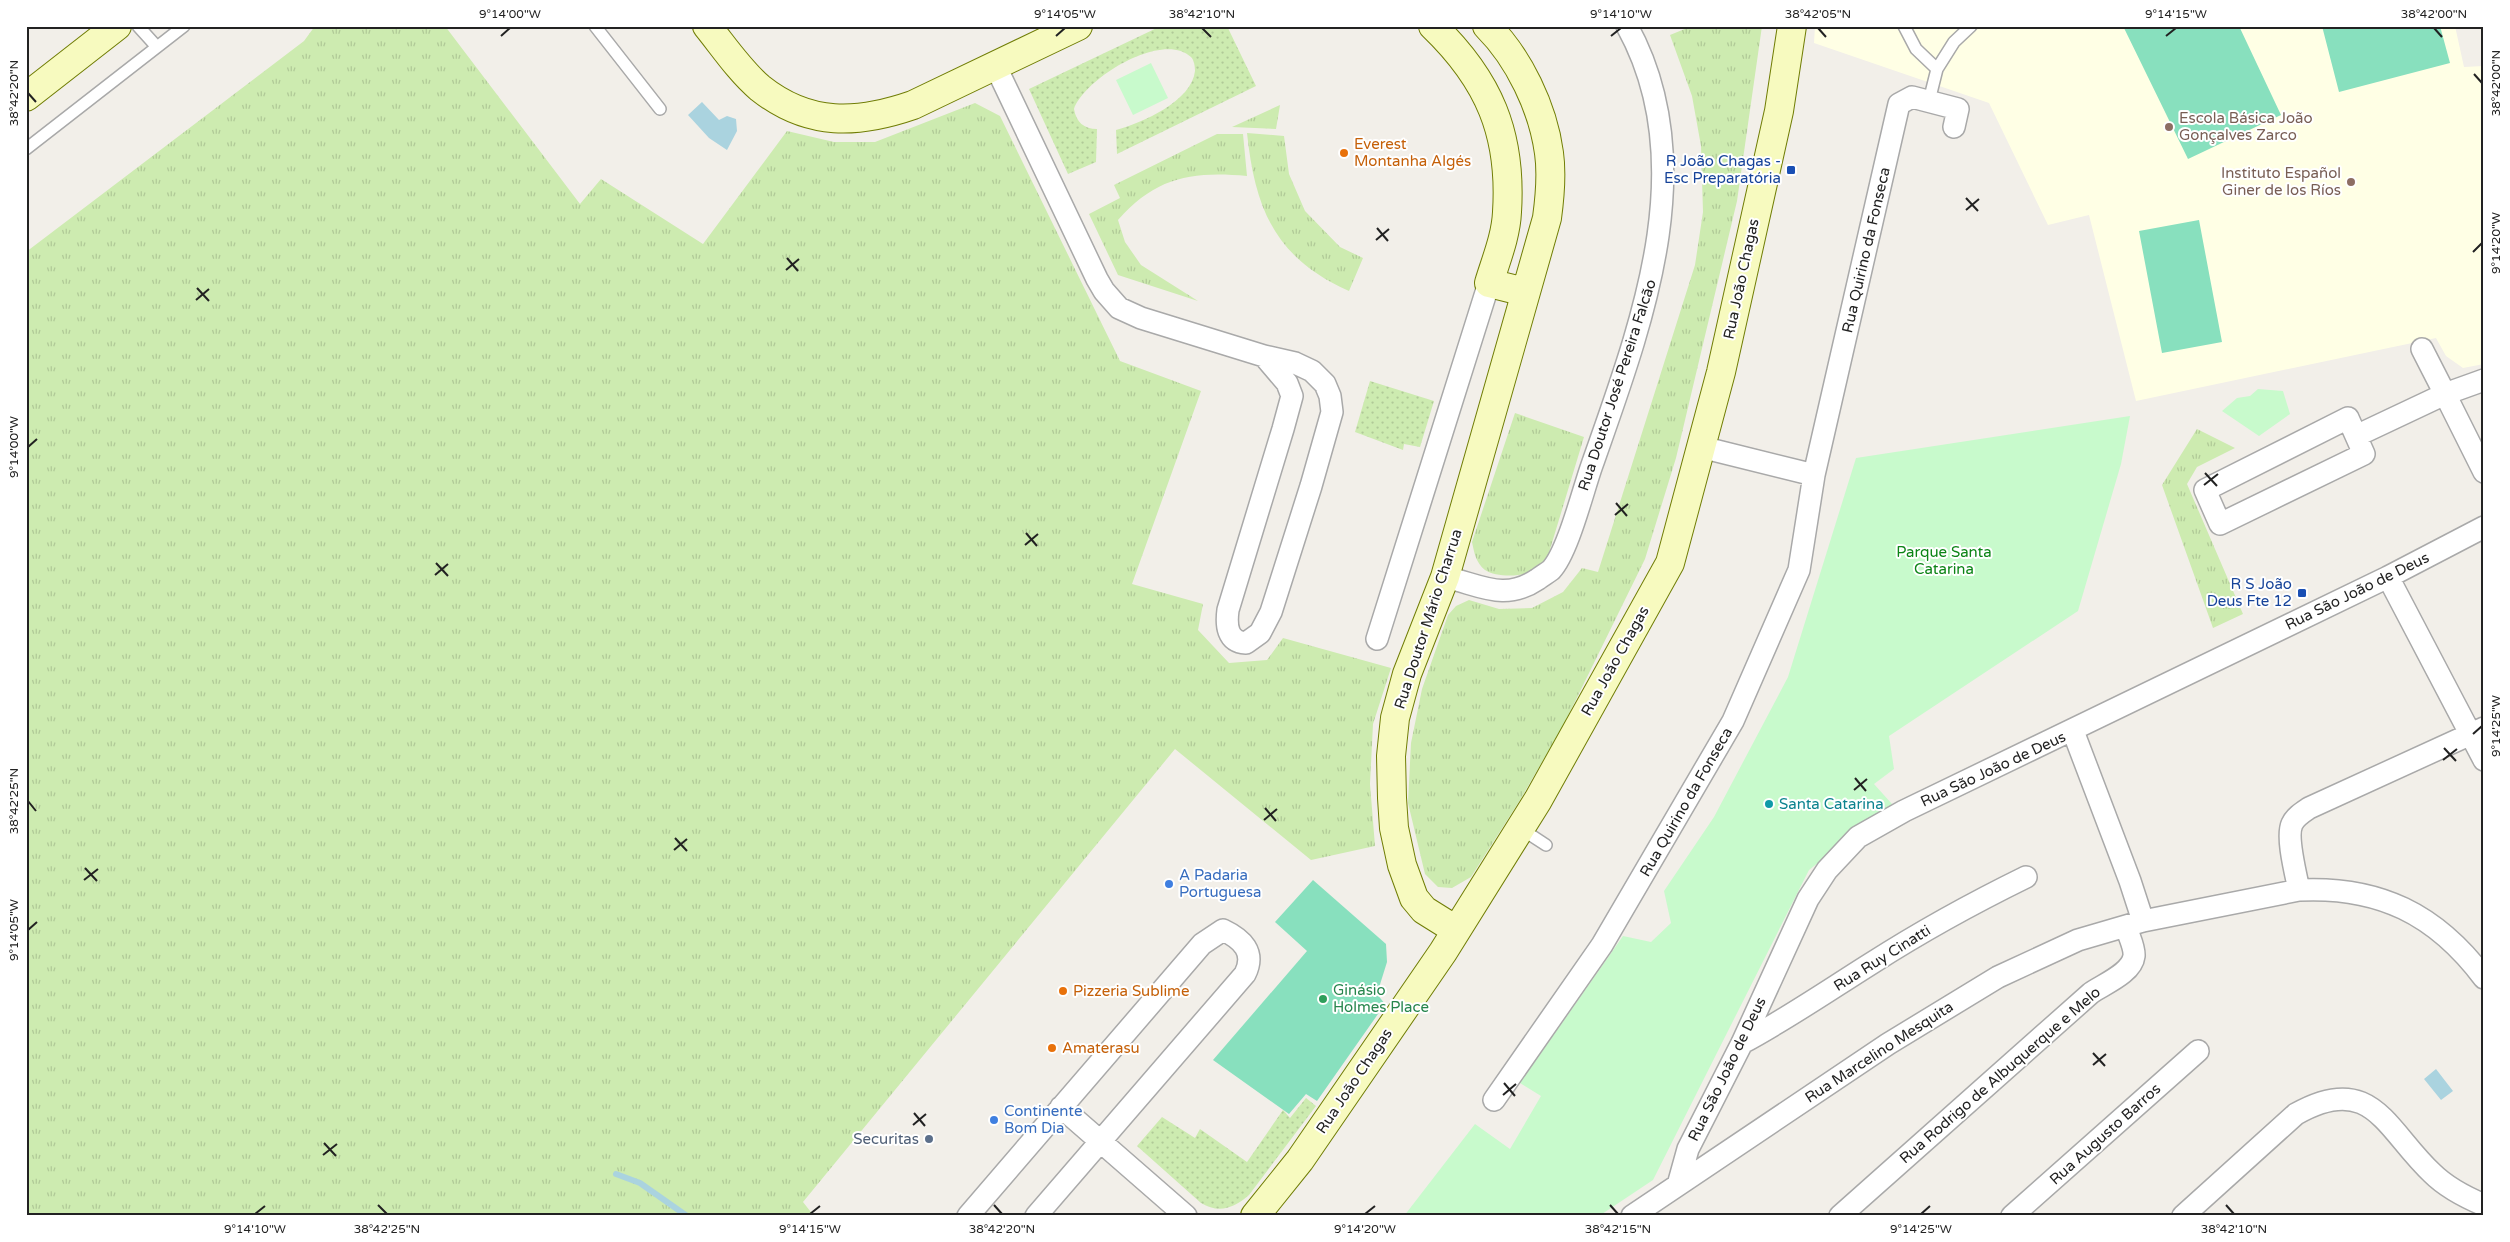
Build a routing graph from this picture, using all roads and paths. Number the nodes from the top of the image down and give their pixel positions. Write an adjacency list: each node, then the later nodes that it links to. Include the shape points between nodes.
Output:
1 (117, 26): 16 (street)
2 (138, 26): 13 (lane)
3 (595, 26): 18 (lane)
4 (707, 26): 14 (street, via 743,70 770,95 796,108 840,120 884,115)
5 (1078, 26): 14 (street)
6 (1433, 26): 21 (street, via 1474,72 1489,98 1499,127 1507,204)
7 (1486, 26): 22 (street, Rua Doutor Mário Charrua, via 1524,78 1549,152 1551,187)
8 (1627, 26): 34 (street, Rua Doutor José Pereira Falcão, via 1644,65 1654,102 1661,136 1663,177 1656,256 1649,292 1604,431 1563,549 1551,570 1518,590 1504,592)
9 (1792, 26): 30 (street, Rua João Chagas, via 1779,111 1721,372)
10 (1904, 26): 15 (lane, via 1916,49)
11 (1970, 26): 15 (lane, via 1954,42)
12 (178, 28): 13 (lane)
13 (157, 47): 20 (lane)
14 (996, 67): 26 (street, via 1097,279 1112,300 1120,308 1141,318)
15 (1937, 69): 17 (lane)
16 (26, 97)
17 (1929, 100): 19 (street, Rua Quirino da Fonseca, via 1958,109); 32 (street, Rua Quirino da Fonseca, via 1912,97 1900,104)
18 (660, 109)
19 (1954, 127)
20 (26, 149)
21 (1499, 250): 22 (street); 23 (street)
22 (1536, 259): 24 (street, Rua Doutor Mário Charrua)
23 (1489, 282): 24 (street); 36 (street)
24 (1525, 292): 34 (street, Rua Doutor Mário Charrua)
25 (2422, 349): 28 (street)
26 (1264, 356): 26 (street, via 1279,371 1292,396 1228,610 1228,632 1240,643 1246,643 1260,632 1271,612 1332,412 1325,384 1312,371)
27 (2484, 380): 28 (street)
28 (2445, 394): 29 (street); 31 (street)
29 (2356, 436): 29 (street, via 2348,418 2205,490 2220,524 2364,454)
30 (1701, 447): 32 (street); 40 (street, Rua João Chagas, via 1670,563)
31 (2484, 472)
32 (1814, 475): 49 (street, Rua Quirino da Fonseca, via 1799,570 1733,721 1602,945)
33 (2484, 527): 35 (street, Rua São João de Deus)
34 (1445, 577): 45 (street, Rua Doutor Mário Charrua, via 1407,674 1395,718 1391,756 1392,798 1402,865 1414,898 1424,910)
35 (2388, 577): 37 (street, Rua São João de Deus); 38 (street)
36 (1377, 639)
37 (2073, 731): 44 (street, Rua Rodrigo de Albuquerque e Melo, via 2130,881); 47 (street, Rua São João de Deus, via 1904,811 1858,837 1827,870 1808,898)
38 (2477, 731): 39 (street); 43 (street, via 2298,816 2291,824 2290,836)
39 (2484, 760)
40 (1520, 828): 41 (lane); 45 (street, Rua João Chagas)
41 (1546, 845)
42 (2026, 877): 47 (street, Rua Ruy Cinatti, via 1954,913 1786,1020)
43 (2299, 890): 44 (street, Rua Marcelino Mesquita); 46 (street, Rua Marcelino Mesquita, via 2365,894 2421,916 2449,937)
44 (2134, 923): 52 (street, Rua Marcelino Mesquita, via 2078,940 1998,977 1888,1044); 59 (street, Rua Rodrigo de Albuquerque e Melo, via 2134,955 2126,972 2091,993)
45 (1456, 930): 57 (street, Rua João Chagas, via 1300,1160)
46 (2484, 978)
47 (1742, 1044): 52 (street, Rua São João de Deus, via 1688,1149)
48 (2198, 1051): 60 (street, Rua Augusto Barros)
49 (1494, 1100)
50 (1060, 1107): 51 (street); 51 (street, via 1209,938 1223,930 1241,940 1250,961 1245,974); 54 (street)
51 (1100, 1142): 55 (street); 56 (street)
52 (1678, 1185): 58 (street, Rua Marcelino Mesquita)
53 (2484, 1205): 61 (street, via 2465,1197 2430,1172 2377,1112 2363,1104 2330,1100 2296,1114)
54 (968, 1216)
55 (1036, 1216)
56 (1186, 1216)
57 (1255, 1216)
58 (1632, 1216)
59 (1840, 1216)
60 (2012, 1216)
61 (2182, 1216)

